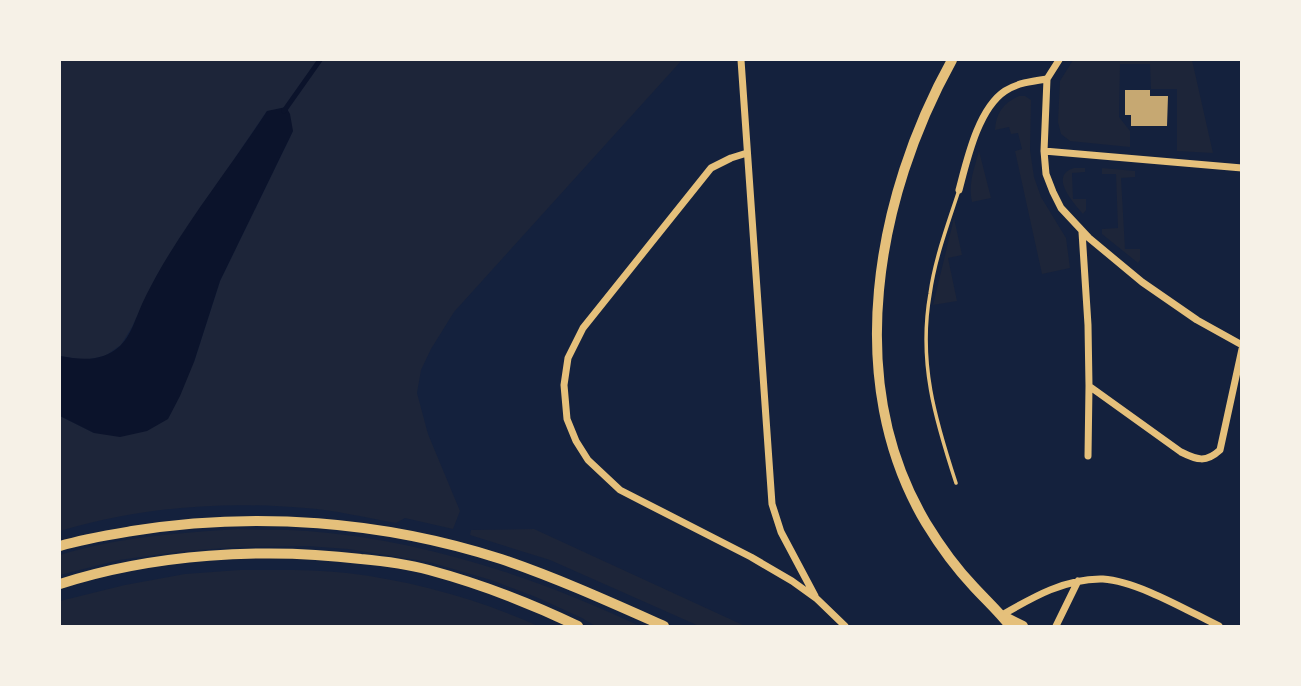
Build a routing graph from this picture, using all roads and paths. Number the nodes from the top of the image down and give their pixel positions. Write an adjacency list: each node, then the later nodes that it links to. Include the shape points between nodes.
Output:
1 (741, 60): 6 (street)
2 (952, 60): 18 (street, via 920,128 890,224 877,316 878,367 888,430 910,492 926,524 961,573)
3 (1059, 60): 4 (street)
4 (1047, 79): 5 (street); 8 (street, via 1007,89 990,104)
5 (1044, 151): 7 (street); 9 (street, via 1053,192)
6 (747, 153): 17 (street, via 772,504 781,532); 17 (street, via 711,169 583,328 568,358 564,385 567,419 588,460 620,490 751,557)
7 (1241, 167)
8 (959, 190): 13 (lane, via 934,274 926,327 931,398)
9 (1082, 232): 10 (street, via 1142,282); 11 (street)
10 (1241, 347): 11 (street, via 1220,450 1212,457 1197,459 1181,452)
11 (1089, 386): 12 (street)
12 (1088, 456)
13 (956, 483)
14 (60, 546): 20 (street, via 185,523 238,520 352,527 499,559 595,594)
15 (1078, 581): 18 (street, via 1039,594); 24 (street); 25 (street, via 1128,583)
16 (60, 584): 19 (street, via 184,558 238,554 347,557 427,569 488,587)
17 (817, 599): 21 (street)
18 (1002, 615): 22 (street); 23 (street)
19 (578, 626)
20 (664, 626)
21 (845, 626)
22 (1010, 626)
23 (1023, 626)
24 (1056, 626)
25 (1219, 626)

